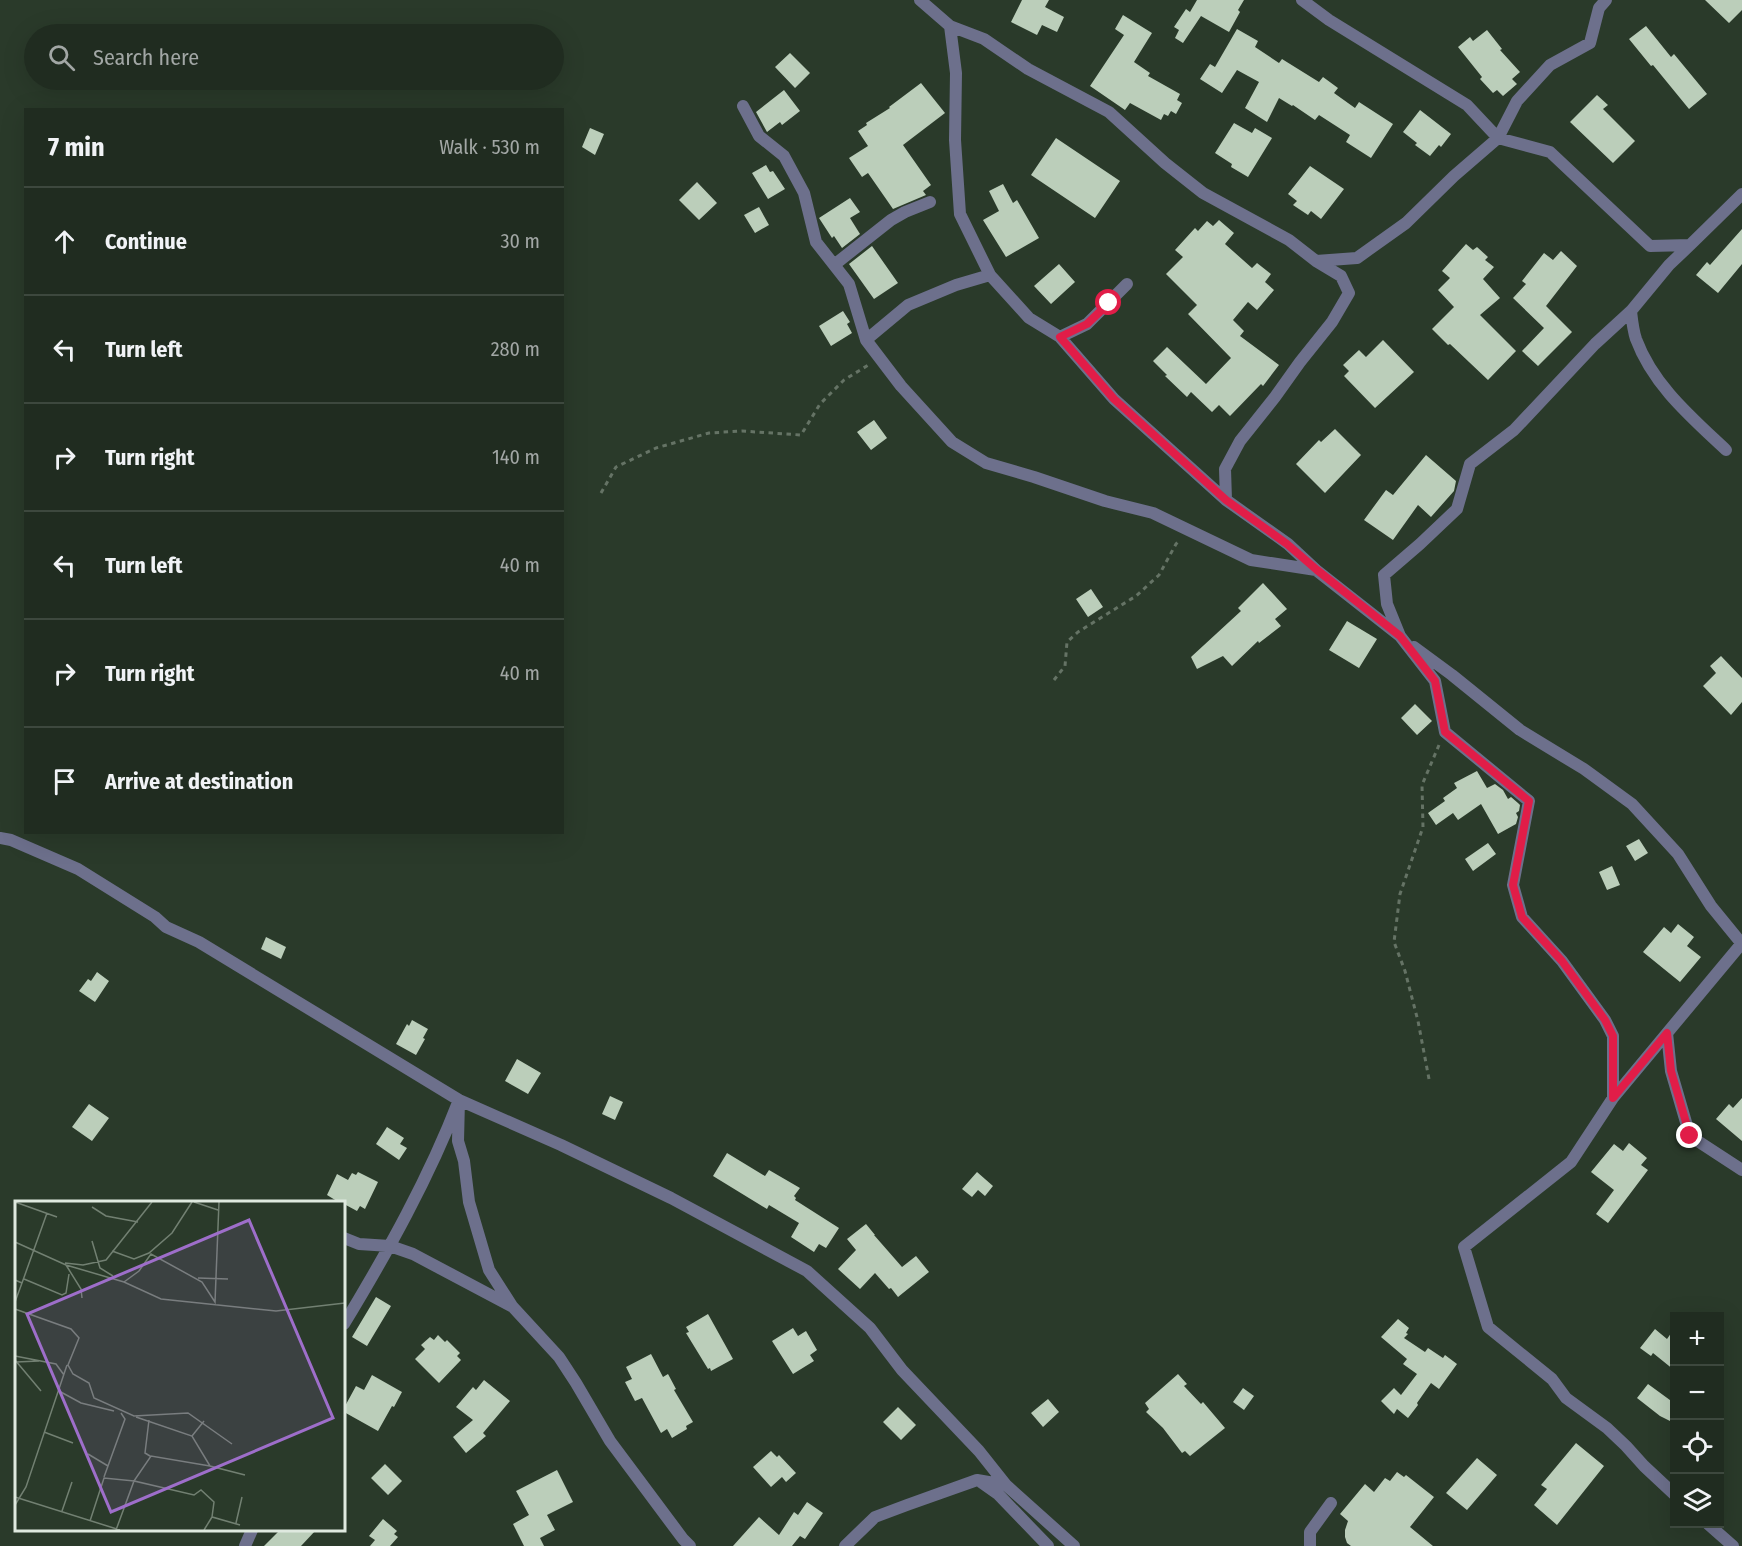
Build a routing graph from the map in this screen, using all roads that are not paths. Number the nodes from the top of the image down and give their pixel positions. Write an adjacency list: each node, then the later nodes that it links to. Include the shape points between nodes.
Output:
1 (920, 0): 4 (street)
2 (1302, 0): 6 (street, via 1467,105)
3 (1606, 0): 6 (street, via 1599,8 1590,43 1550,65 1517,101)
4 (950, 26): 10 (street, via 984,39 1028,69 1109,112 1203,193 1289,240); 12 (street, via 956,73 960,214)
5 (743, 106): 11 (street, via 759,136 784,156 804,193 816,242)
6 (1498, 138): 9 (street, via 1550,152 1650,246); 10 (street, via 1406,223 1357,258)
7 (1742, 194): 9 (street)
8 (930, 202): 11 (street, via 891,220)
9 (1690, 245): 14 (street)
10 (1316, 261): 18 (street, via 1341,276 1349,293 1332,322 1240,441 1226,469)
11 (834, 265): 16 (street, via 849,284)
12 (990, 275): 15 (street, via 1029,318); 16 (street, via 908,305)
13 (1127, 284): 15 (street, via 1087,324)
14 (1631, 311): 17 (street, via 1636,338 1652,372 1674,401); 20 (street, via 1514,430 1470,464 1456,510 1384,575 1387,604)
15 (1060, 337): 18 (street, via 1114,399)
16 (866, 340): 19 (street, via 952,442 986,464 1153,513 1251,560)
17 (1726, 450)
18 (1226, 500): 19 (street)
19 (1317, 570): 20 (street)
20 (1400, 636): 22 (street, via 1520,730 1584,768 1632,804 1678,854 1711,906); 24 (street, via 1435,681 1445,732 1529,801 1513,885 1522,917 1562,961 1605,1020 1613,1036)
21 (0, 838): 25 (street, via 78,869 166,927 199,942)
22 (1742, 944): 23 (street)
23 (1667, 1033): 24 (street); 26 (street, via 1671,1071 1690,1136)
24 (1613, 1098): 33 (street, via 1571,1162 1464,1247 1488,1327 1552,1379 1566,1398 1607,1428)
25 (459, 1100): 28 (street, via 443,1142); 29 (street, via 458,1141 469,1202 489,1270); 32 (street, via 671,1198 807,1271 870,1328 902,1370)
26 (1742, 1170)
27 (345, 1239): 28 (street, via 359,1245)
28 (390, 1246): 29 (street); 30 (street)
29 (512, 1306): 38 (street, via 559,1357 610,1441)
30 (345, 1322)
31 (977, 1480): 32 (street); 39 (street, via 874,1517); 40 (street, via 998,1494)
32 (1006, 1485): 41 (street)
33 (1670, 1490)
34 (1331, 1503): 42 (street, via 1310,1532)
35 (1713, 1528): 43 (street)
36 (252, 1531): 37 (street)
37 (245, 1546)
38 (690, 1546)
39 (845, 1546)
40 (1048, 1546)
41 (1074, 1546)
42 (1310, 1546)
43 (1733, 1546)

